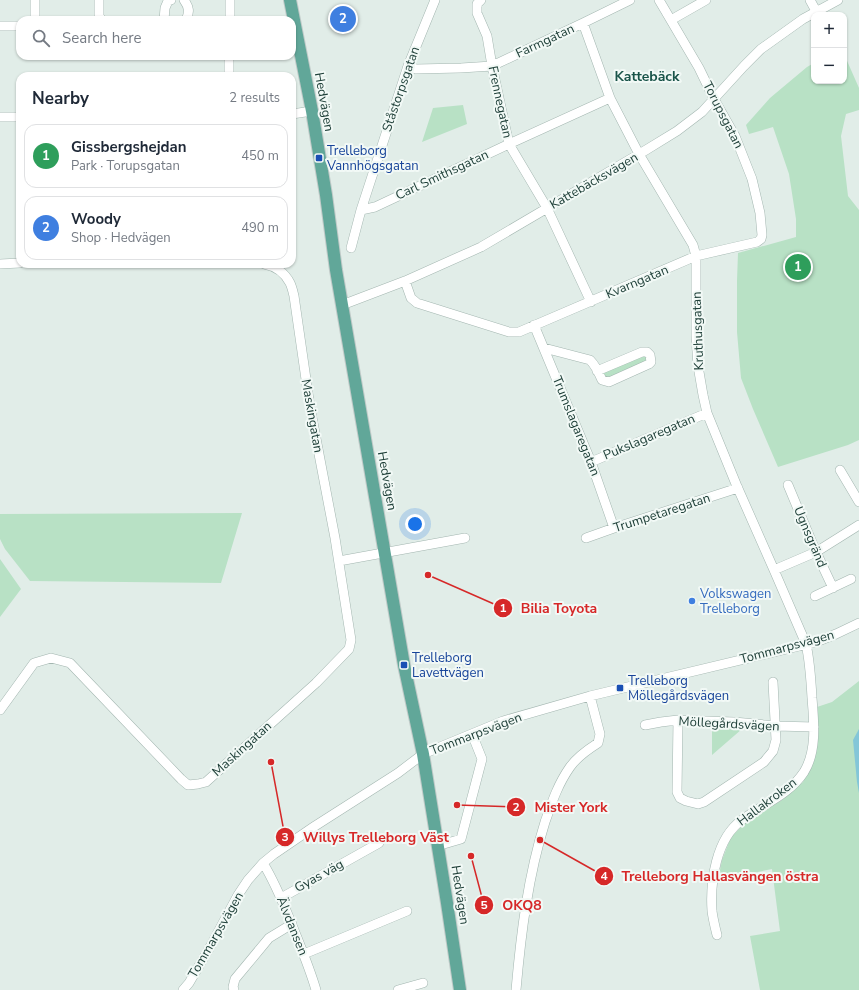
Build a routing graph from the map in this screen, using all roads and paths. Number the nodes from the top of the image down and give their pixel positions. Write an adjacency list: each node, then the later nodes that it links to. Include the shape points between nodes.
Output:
1 (35, 0): 15 (street)
2 (99, 0): 16 (street)
3 (171, 0): 17 (street, via 164,8)
4 (184, 0): 18 (street, via 187,4)
5 (230, 0): 19 (street)
6 (290, 0): 20 (main road, Hedvägen)
7 (435, 0): 27 (street, Ståstorpsgatan)
8 (630, 0): 22 (street, Farmgatan)
9 (659, 0): 21 (street, Torupsgatan)
10 (706, 0): 21 (street)
11 (810, 0): 14 (street)
12 (838, 0): 14 (street, Kattebäcksvägen)
13 (479, 2): 28 (street, Frennegatan, via 477,13 487,36)
14 (816, 11): 31 (street, Kattebäcksvägen, via 762,49)
15 (35, 16)
16 (99, 16)
17 (164, 16)
18 (187, 16)
19 (230, 16)
20 (293, 16)
21 (671, 20): 31 (street, Torupsgatan)
22 (583, 23): 28 (street, Farmgatan); 30 (street, Kruthusgatan)
23 (0, 26): 24 (street)
24 (16, 26)
25 (296, 30): 32 (main road, Hedvägen)
26 (229, 60): 29 (street)
27 (408, 66): 28 (street, Farmgatan, via 416,69); 39 (street, Ståstorpsgatan)
28 (492, 66): 36 (street, Frennegatan)
29 (228, 72)
30 (610, 98): 36 (street, Carl Smithsgatan); 37 (street, Kruthusgatan)
31 (714, 99): 37 (street, Kattebäcksvägen, via 677,131); 40 (street, Torupsgatan, via 736,136 752,179 760,213)
32 (312, 111): 33 (street); 48 (main road, Hedvägen)
33 (296, 113)
34 (0, 117): 35 (street)
35 (16, 117)
36 (509, 144): 38 (street, Frennegatan); 39 (street, Carl Smithsgatan, via 375,207)
37 (639, 154): 38 (street, Kattebäcksvägen); 42 (street, Kruthusgatan, via 693,245)
38 (547, 208): 46 (street, Kattebäcksvägen, via 481,247); 47 (street, Frennegatan)
39 (361, 210): 41 (street, Ståstorpsgatan)
40 (761, 239): 42 (street, Kvarngatan, via 758,242)
41 (351, 248)
42 (696, 256): 47 (street, Kvarngatan); 52 (street, Kruthusgatan, via 698,366)
43 (0, 264): 44 (street)
44 (16, 264)
45 (275, 268): 64 (street, Maskingatan, via 290,283 294,296 310,407)
46 (405, 281): 48 (street, Kattebäcksvägen); 49 (street, Kvarngatan, via 417,303 508,332 519,332)
47 (591, 302): 49 (street, Kvarngatan)
48 (342, 305): 62 (main road, Hedvägen)
49 (534, 325): 50 (street, Trumslagaregatan)
50 (544, 348): 51 (street, via 590,360); 53 (street, Trumslagaregatan)
51 (597, 371): 51 (street, via 602,380 609,382 649,364 650,355 642,352)
52 (707, 413): 53 (street, Pukslagaregatan); 56 (street, Kruthusgatan)
53 (591, 462): 59 (street, Trumslagaregatan)
54 (840, 470): 57 (street)
55 (788, 485): 63 (street, Ugnsgränd)
56 (738, 488): 59 (street, Trumpetaregatan); 65 (street, Kruthusgatan)
57 (859, 502)
58 (859, 525): 63 (street)
59 (614, 528): 61 (street, Trumpetaregatan)
60 (465, 538): 62 (street)
61 (586, 538)
62 (385, 552): 64 (street); 79 (main road, Hedvägen, via 404,665)
63 (816, 552): 65 (street); 67 (street, Ugnsgränd)
64 (339, 561): 73 (street, Maskingatan, via 351,640 349,649 316,683 206,782 188,785 181,779 70,664 51,658 34,663)
65 (774, 570): 70 (street, Kruthusgatan)
66 (851, 579): 67 (street)
67 (833, 588): 68 (street)
68 (815, 596)
69 (859, 623): 70 (street, Tommarpsvägen)
70 (806, 644): 72 (street, Tommarpsvägen); 77 (street, Hallakroken)
71 (774, 682): 76 (street)
72 (590, 696): 78 (street, Tommarpsvägen); 94 (street, via 600,734 598,743 584,752 571,766 554,795 540,838 529,886 520,939)
73 (0, 710)
74 (678, 720): 75 (street, Möllegårdsvägen); 76 (street, Möllegårdsvägen); 76 (street, via 677,792 680,798 698,804 764,762 773,751)
75 (645, 725)
76 (776, 726): 77 (street, Möllegårdsvägen)
77 (814, 727): 86 (street, Hallakroken, via 809,761 804,772 777,798 741,820 729,832 721,846 713,880 712,912)
78 (472, 734): 79 (street, Tommarpsvägen); 81 (street, via 482,760 461,839)
79 (423, 754): 81 (main road, Hedvägen); 82 (street, Tommarpsvägen)
80 (379, 842): 83 (street, Gyas väg)
81 (437, 846): 93 (main road, Hedvägen)
82 (263, 863): 83 (street, Älvdansen); 89 (street, Tommarpsvägen, via 238,895)
83 (281, 898): 85 (street, Älvdansen)
84 (407, 911): 87 (street)
85 (292, 924): 87 (street, Älvdansen); 90 (street, via 269,938 236,979)
86 (717, 935)
87 (304, 954): 91 (street, Älvdansen)
88 (423, 983): 92 (street)
89 (184, 990)
90 (234, 990)
91 (316, 990)
92 (398, 990)
93 (460, 990)
94 (516, 990)

